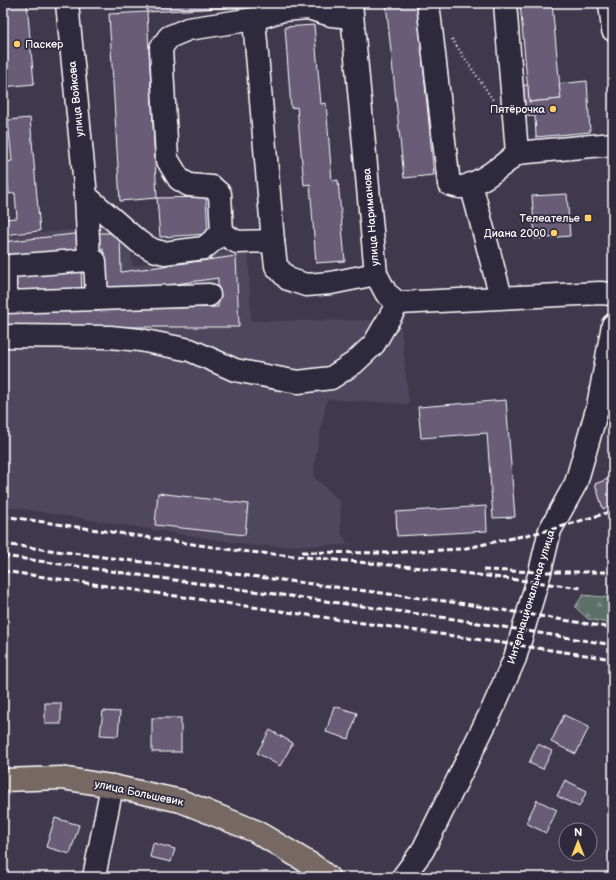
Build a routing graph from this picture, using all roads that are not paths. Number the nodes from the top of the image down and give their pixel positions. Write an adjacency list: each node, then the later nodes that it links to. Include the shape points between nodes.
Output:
1 (67, 3): 11 (street, улица Войкова)
2 (428, 3): 10 (street, via 449,184 460,187)
3 (505, 3): 9 (street)
4 (610, 3): 7 (street)
5 (351, 10): 6 (street, via 331,15 308,8 283,10); 15 (street, улица Нариманова)
6 (254, 19): 12 (street, via 188,29 169,37 161,48 167,159 179,179 189,185 212,187 220,194); 13 (street)
7 (613, 30)
8 (613, 144): 9 (street)
9 (517, 153): 10 (street, via 499,170)
10 (471, 184): 18 (street)
11 (86, 196): 12 (street, via 139,242 164,253 204,248); 14 (street, улица Войкова)
12 (222, 233): 13 (street, via 237,242)
13 (273, 240): 15 (street, via 276,266 288,279 306,285)
14 (89, 260): 19 (street, via 95,261); 19 (street, via 10,266 5,271 5,302)
15 (376, 274): 20 (street, улица Нариманова, via 386,293)
16 (613, 294): 18 (street)
17 (209, 295): 19 (street)
18 (500, 297): 20 (street)
19 (97, 299)
20 (398, 303): 22 (street, via 374,344 354,363 331,378 298,382 235,370 190,350 140,340 110,337)
21 (613, 326): 23 (street, Интернациональная улица)
22 (3, 336)
23 (606, 404): 28 (street, Интернациональная улица, via 576,483 550,530 515,658 423,850)
24 (3, 780): 25 (main road, улица Большевик, via 61,778)
25 (112, 786): 26 (street); 27 (main road, улица Большевик, via 181,801 255,831)
26 (94, 877)
27 (328, 877)
28 (403, 877)

